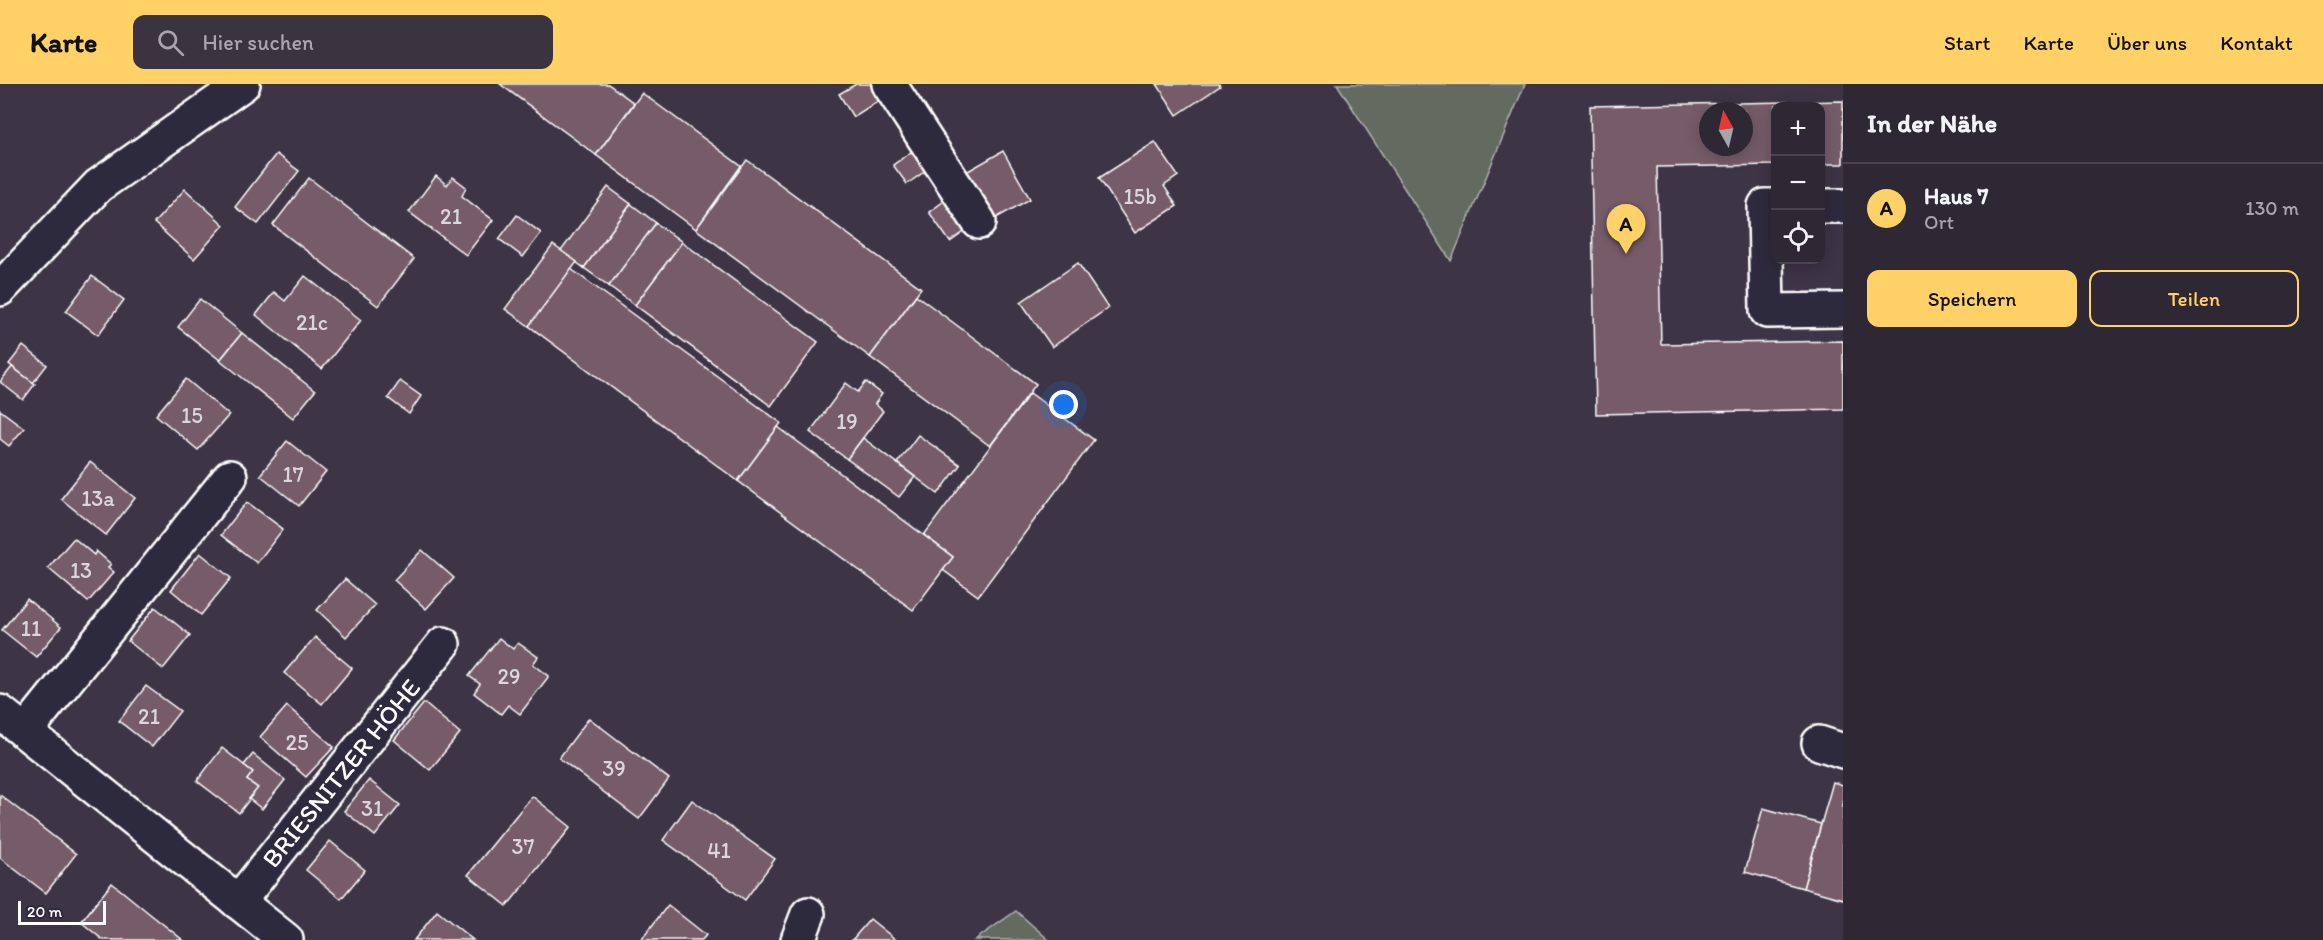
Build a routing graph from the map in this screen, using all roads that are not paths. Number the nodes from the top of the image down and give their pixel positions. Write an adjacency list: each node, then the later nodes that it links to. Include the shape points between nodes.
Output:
1 (243, 84): 7 (street, via 98,186)
2 (889, 84): 6 (street)
3 (1771, 206): 8 (street, via 1765,206 1767,311)
4 (1825, 206): 5 (street)
5 (1843, 206)
6 (980, 222)
7 (0, 289)
8 (1843, 310)
9 (231, 477): 11 (street)
10 (443, 644): 12 (street, BRIESNITZER HÖHE)
11 (12, 722): 12 (street)
12 (238, 902): 13 (street)
13 (286, 940)

